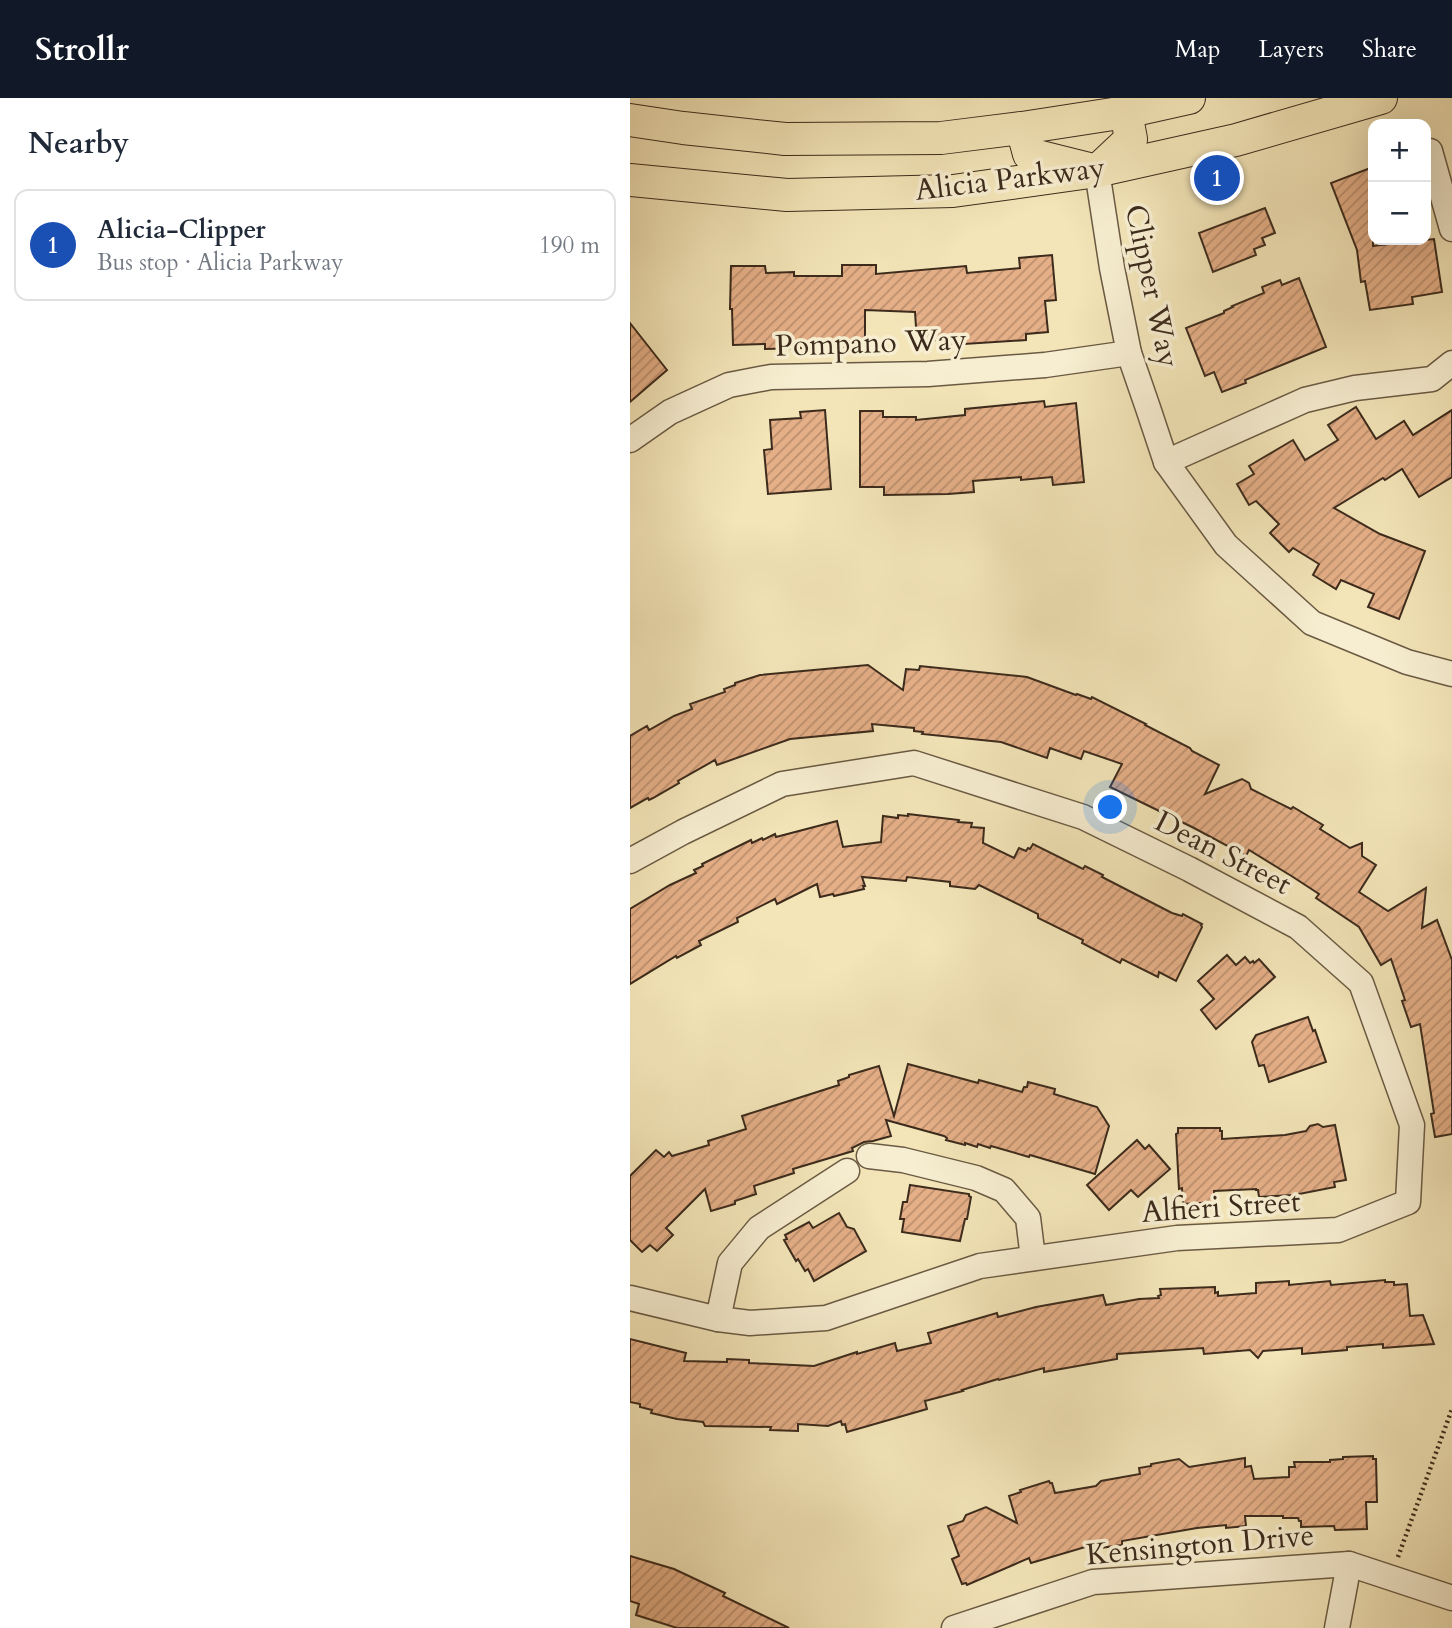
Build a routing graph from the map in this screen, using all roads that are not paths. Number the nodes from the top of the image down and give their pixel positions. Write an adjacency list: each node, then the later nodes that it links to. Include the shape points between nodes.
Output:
1 (1189, 98): 3 (main road, Alicia Parkway)
2 (1381, 98): 7 (main road, Alicia Parkway, via 1236,140)
3 (1126, 112): 5 (main road, Alicia Parkway); 7 (main road, via 1130,139)
4 (630, 120): 5 (main road, Alicia Parkway, via 785,138 941,138)
5 (1022, 128): 7 (main road, via 1029,154)
6 (1431, 155): 9 (street)
7 (1097, 171): 8 (main road, Alicia Parkway, via 953,191 855,194 787,195); 10 (street, Clipper Way)
8 (630, 180)
9 (1452, 229)
10 (1129, 354): 12 (street, Pompano Way, via 928,374 771,377 729,386 670,412); 13 (street, Clipper Way)
11 (1452, 363): 13 (street, via 1432,379 1355,388 1305,400)
12 (630, 440)
13 (1166, 462): 14 (street, Clipper Way, via 1226,545 1311,622 1407,662)
14 (1452, 674)
15 (630, 861): 18 (street, Dean Street, via 782,784 914,762 1083,817 1298,927 1361,983 1412,1125)
16 (869, 1156): 19 (street, via 976,1178 1004,1190 1028,1218)
17 (847, 1171): 21 (street, via 759,1228 730,1263)
18 (1408, 1202): 19 (street, Alfieri Street, via 1338,1230 1177,1238)
19 (1033, 1258): 21 (street, Alfieri Street, via 980,1266 827,1318 750,1323)
20 (630, 1298): 21 (street, Alfieri Street)
21 (718, 1319)
22 (1349, 1564): 23 (street, Kensington Drive); 24 (street, Kensington Drive, via 1093,1582); 25 (street)
23 (1452, 1598)
24 (954, 1628)
25 (1337, 1628)

